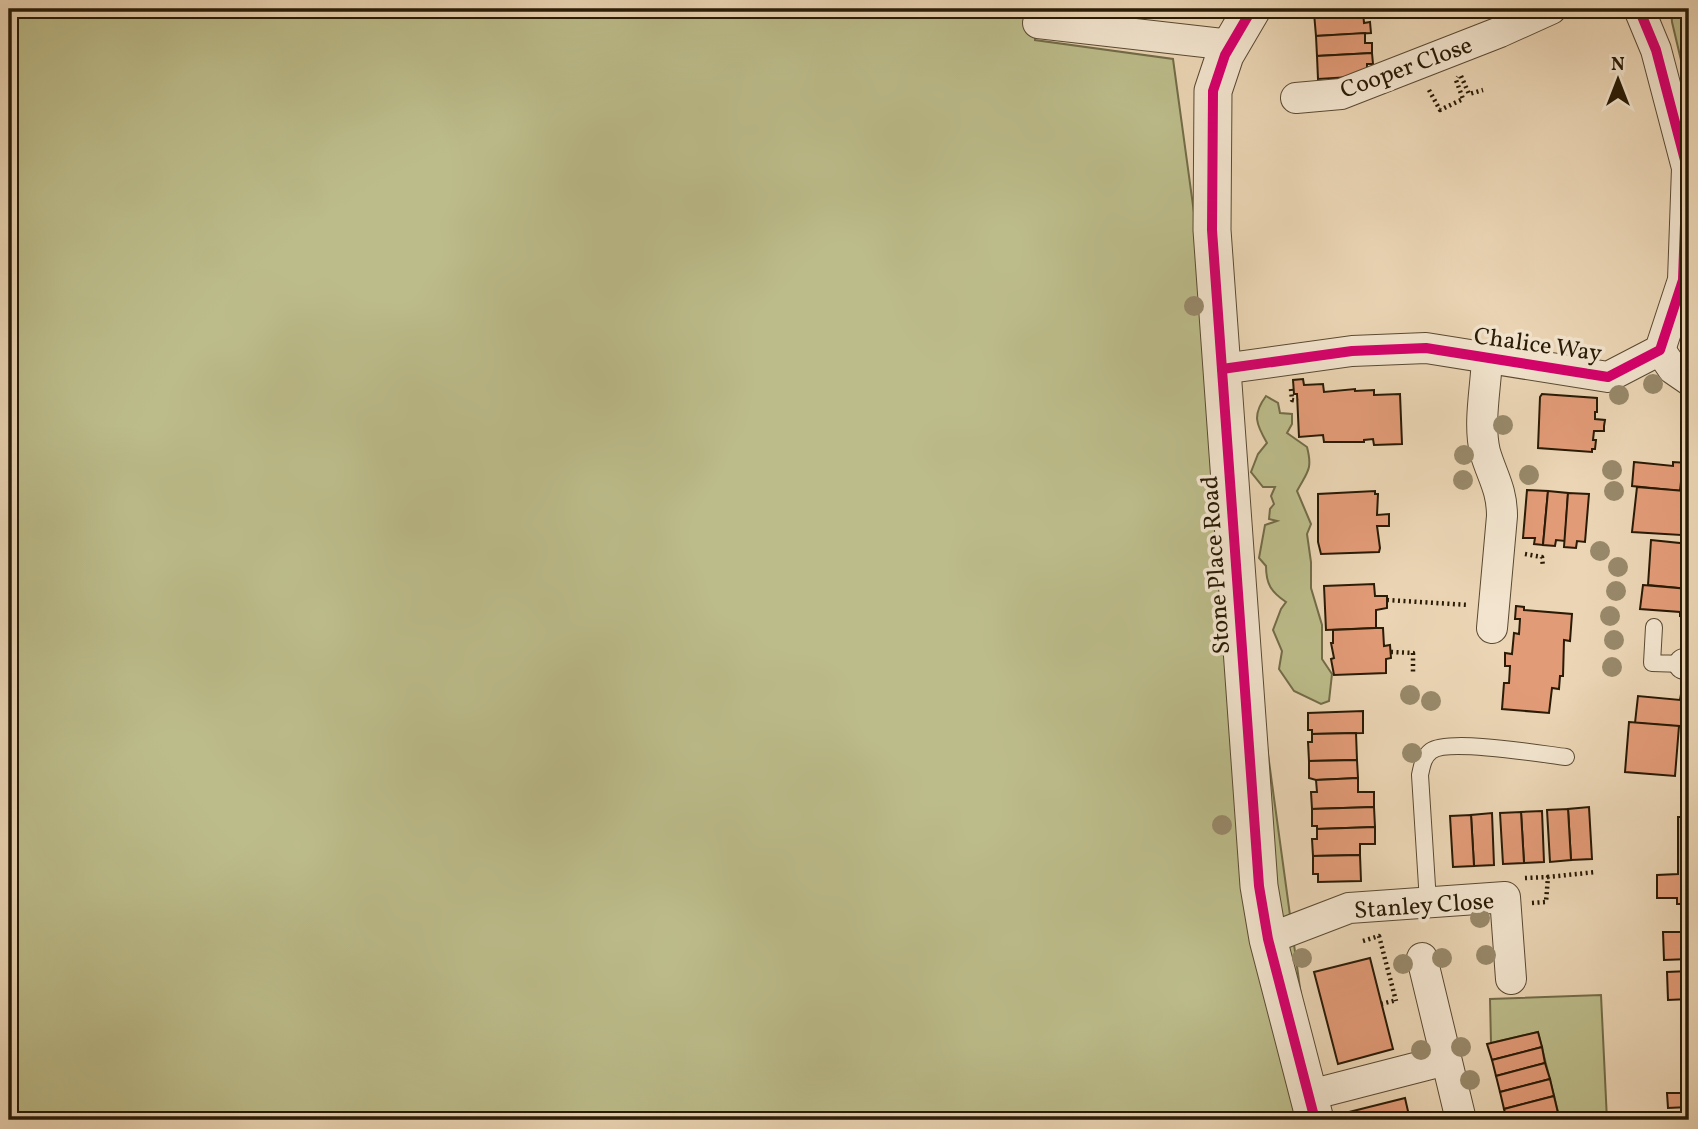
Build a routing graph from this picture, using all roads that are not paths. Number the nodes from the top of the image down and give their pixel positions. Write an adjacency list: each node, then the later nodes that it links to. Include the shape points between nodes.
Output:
1 (1252, 9): 5 (street, Stone Place Road)
2 (1632, 10): 7 (street, via 1656,50 1687,168 1683,280)
3 (1560, 13): 6 (street, Cooper Close, via 1341,94)
4 (1038, 23): 5 (street)
5 (1231, 45): 9 (street, Stone Place Road, via 1216,79 1212,105 1212,230)
6 (1296, 98)
7 (1660, 350): 8 (street, Chalice Way, via 1608,377); 10 (street, via 1673,369)
8 (1488, 358): 9 (street, Chalice Way, via 1426,348 1352,351); 11 (street, via 1483,431 1503,516)
9 (1222, 369): 16 (street, Stone Place Road, via 1259,886)
10 (1689, 380)
11 (1493, 617)
12 (1654, 627): 13 (lane, via 1652,663)
13 (1687, 664)
14 (1566, 757): 15 (lane, via 1452,745 1432,750 1420,775)
15 (1428, 902): 16 (street, Stanley Close, via 1349,908); 18 (street, Stanley Close, via 1505,897)
16 (1268, 939): 20 (street, Stone Place Road)
17 (1422, 958): 19 (street)
18 (1511, 979)
19 (1446, 1060): 20 (street); 21 (street)
20 (1312, 1108)
21 (1461, 1120)

